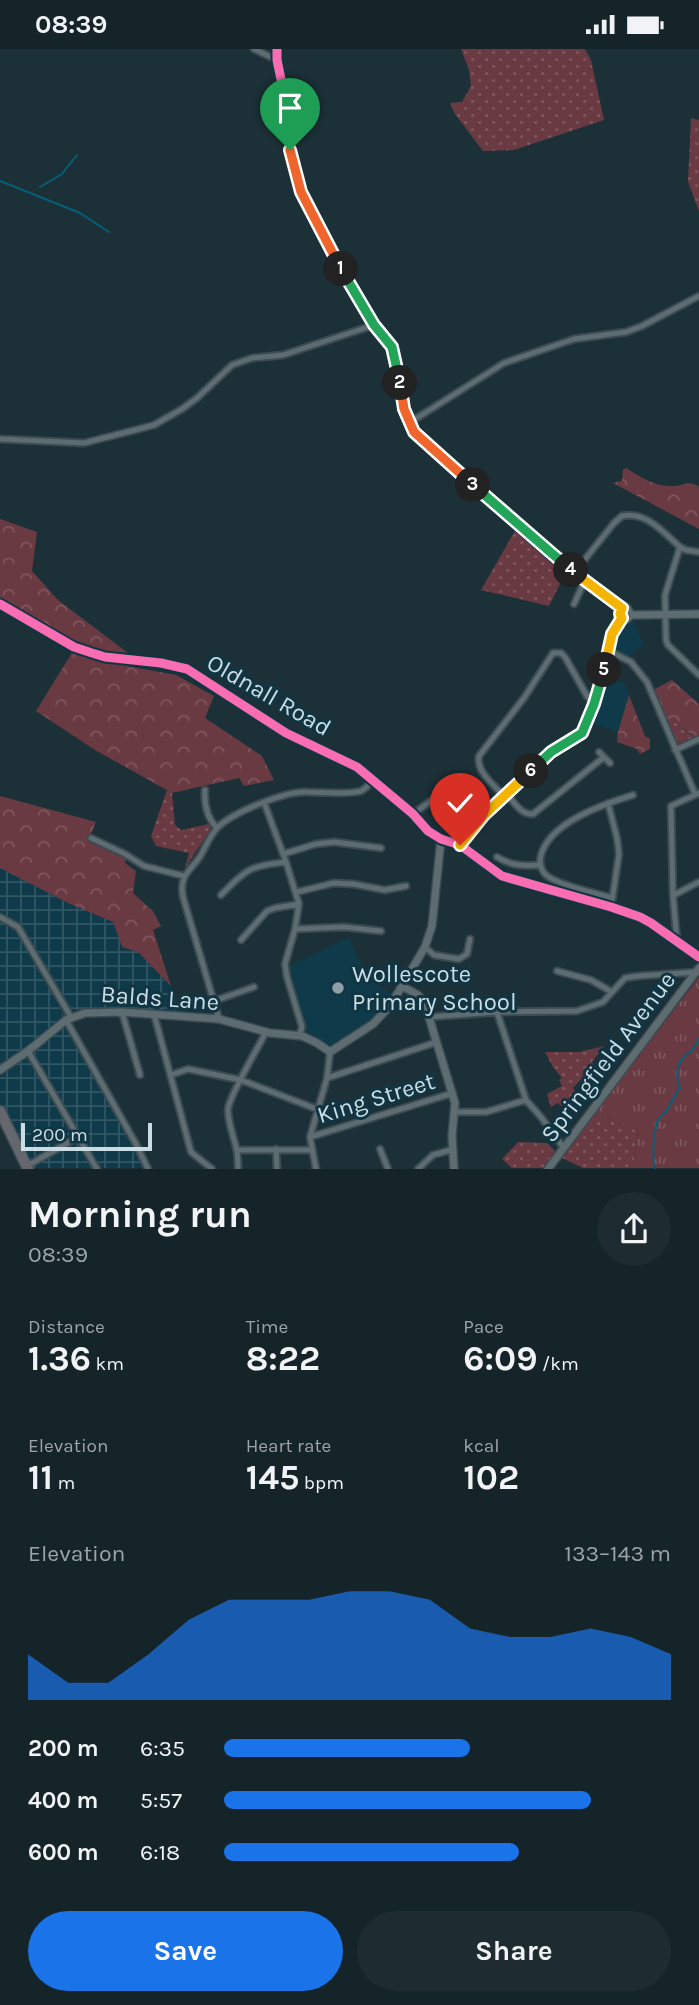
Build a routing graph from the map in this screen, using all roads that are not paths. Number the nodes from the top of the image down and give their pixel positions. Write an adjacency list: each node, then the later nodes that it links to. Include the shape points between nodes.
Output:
1 (254, 49): 3 (street)
2 (277, 49): 3 (street)
3 (277, 59): 5 (street, via 301,192)
4 (699, 296): 6 (street, via 626,332 573,339 503,363)
5 (374, 325): 6 (street, via 392,347); 7 (street, via 283,355 232,365 182,409 145,428 85,443)
6 (409, 423): 10 (street, via 424,443)
7 (0, 439)
8 (680, 547): 9 (street); 10 (street, via 639,515 622,516); 17 (street, via 665,595)
9 (699, 552)
10 (574, 573): 11 (street)
11 (585, 580): 12 (street); 14 (street)
12 (578, 603)
13 (0, 604): 25 (street, Oldnall Road, via 83,650 187,669 286,733 346,760)
14 (622, 608): 16 (street); 18 (street)
15 (699, 614): 17 (street)
16 (631, 615): 17 (street); 18 (street)
17 (666, 615): 20 (street, via 668,645)
18 (622, 618): 19 (street)
19 (609, 651): 21 (street); 23 (street, via 640,671)
20 (699, 675)
21 (594, 704): 29 (street, via 582,733 551,752); 29 (street, via 565,657 553,653 479,756 481,770)
22 (699, 739): 23 (street)
23 (676, 750): 28 (street)
24 (610, 763): 29 (street, via 602,755 533,814 522,811)
25 (373, 781): 31 (street, via 363,790 305,791); 33 (street, Oldnall Road)
26 (451, 785): 33 (street)
27 (203, 793): 34 (street)
28 (697, 793): 48 (street, via 671,806)
29 (505, 795): 37 (street)
30 (633, 795): 32 (street)
31 (264, 802): 34 (street); 39 (street)
32 (608, 803): 42 (street, via 555,833 544,847); 49 (street, via 619,854)
33 (413, 814): 36 (street, Oldnall Road)
34 (217, 828): 43 (street)
35 (91, 838): 43 (street, via 144,866)
36 (441, 839): 37 (street, Oldnall Road); 58 (street, via 432,926)
37 (460, 845): 51 (street, Oldnall Road, via 502,877)
38 (378, 846): 39 (street, via 334,842)
39 (283, 854): 41 (street)
40 (497, 857): 42 (street, via 520,867)
41 (286, 862): 46 (street); 47 (street, via 247,870)
42 (540, 865): 49 (street, via 553,880)
43 (184, 876): 65 (street, via 183,897)
44 (699, 882): 48 (street)
45 (403, 888): 46 (street, via 385,891 334,883)
46 (297, 892): 50 (street)
47 (226, 894)
48 (674, 895): 57 (street)
49 (612, 898): 51 (street)
50 (299, 904): 53 (street); 55 (street, via 270,909)
51 (611, 907): 57 (street, Oldnall Road, via 651,923)
52 (0, 917): 70 (street, via 18,927)
53 (295, 929): 54 (street, via 344,927); 73 (street, via 285,964 302,1027)
54 (378, 932)
55 (246, 938)
56 (470, 939): 58 (street, via 467,954 459,959 434,955)
57 (677, 942): 59 (street, Oldnall Road)
58 (425, 947): 62 (street)
59 (699, 957)
60 (565, 965): 64 (street, via 560,972 591,980)
61 (698, 970): 64 (street, via 625,978); 89 (street, Springfield Avenue)
62 (402, 986): 69 (street, via 420,997); 76 (street, via 373,1024)
63 (254, 987): 65 (street)
64 (612, 992): 67 (street, via 603,1002 577,1011)
65 (215, 1001): 71 (street)
66 (122, 1012): 68 (street, Balds Lane); 70 (street, Balds Lane); 78 (street)
67 (497, 1012): 69 (street); 83 (street)
68 (154, 1014): 71 (street, Balds Lane); 79 (street)
69 (429, 1017): 74 (street)
70 (68, 1018): 75 (street, Balds Lane); 97 (street)
71 (219, 1019): 72 (street, Balds Lane)
72 (266, 1032): 73 (street, Balds Lane); 81 (street)
73 (299, 1035): 76 (street, Balds Lane)
74 (437, 1042): 80 (street); 82 (street)
75 (27, 1051): 77 (street, Balds Lane); 87 (street)
76 (330, 1052): 80 (street)
77 (0, 1070)
78 (140, 1075)
79 (171, 1075): 81 (street, via 188,1069); 98 (street, via 191,1152)
80 (327, 1078): 84 (street)
81 (242, 1080): 84 (street); 92 (street, via 228,1105)
82 (453, 1093): 86 (street); 88 (street, King Street)
83 (526, 1100): 86 (street, via 486,1112); 89 (street)
84 (318, 1110): 88 (street)
85 (0, 1111): 95 (highway)
86 (456, 1112): 94 (street)
87 (78, 1137): 95 (street); 96 (street)
88 (310, 1137): 93 (street)
89 (563, 1147): 105 (street, Springfield Avenue)
90 (276, 1149): 92 (street); 93 (street); 100 (street)
91 (380, 1149): 102 (street)
92 (237, 1150): 99 (street)
93 (311, 1150): 101 (street)
94 (452, 1150): 103 (street, via 433,1155); 104 (street)
95 (27, 1167)
96 (97, 1168)
97 (148, 1168)
98 (212, 1168)
99 (238, 1168)
100 (277, 1168)
101 (316, 1168)
102 (388, 1168)
103 (418, 1168)
104 (454, 1168)
105 (548, 1168)

